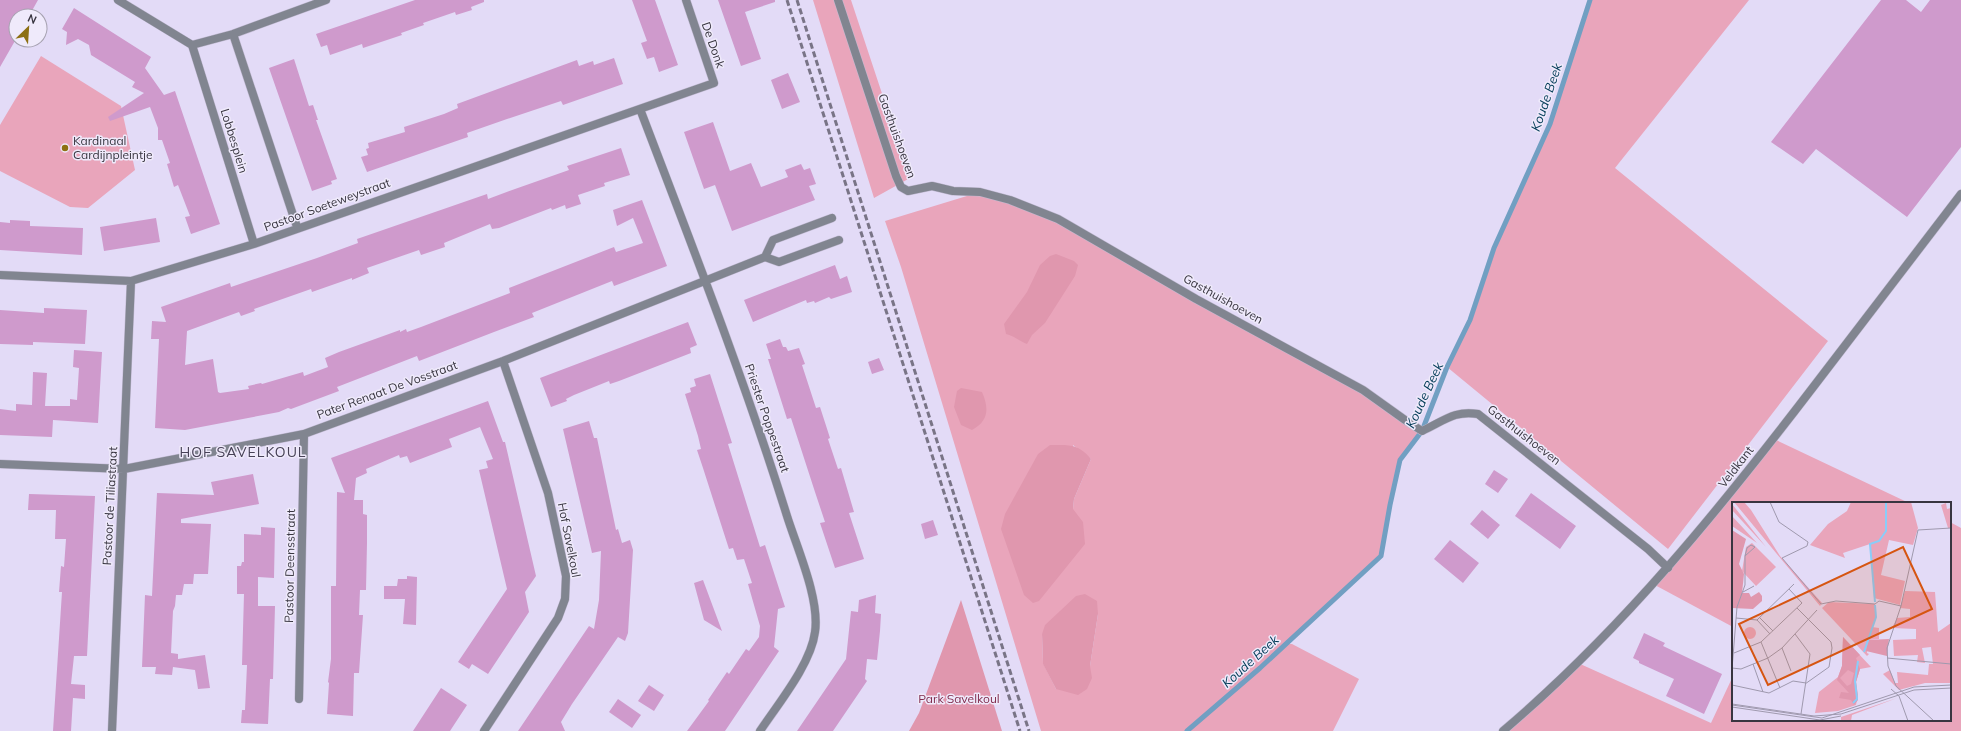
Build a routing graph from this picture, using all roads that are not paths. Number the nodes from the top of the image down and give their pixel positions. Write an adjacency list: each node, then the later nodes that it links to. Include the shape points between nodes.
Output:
1 (118, 0): 6 (street)
2 (326, 0): 5 (street)
3 (686, 0): 7 (street, De Donk, via 714,83)
4 (838, 0): 22 (street, Gasthuishoeven, via 896,176 902,187 908,191 932,186 953,191 980,192 1010,200 1058,219 1196,299 1363,390 1422,431 1457,413 1478,414 1648,549)
5 (233, 34): 6 (street); 11 (street)
6 (192, 45): 13 (street, Lobbesplein)
7 (654, 104): 8 (street, Pastoor Soeteweystraat)
8 (640, 109): 11 (street, Pastoor Soeteweystraat); 16 (street, Priester Poppestraat)
9 (1961, 194): 22 (street, Veldkant, via 1739,484)
10 (832, 218): 14 (street, via 773,240)
11 (297, 227): 13 (street, Pastoor Soeteweystraat)
12 (839, 240): 14 (street, via 779,262)
13 (254, 244): 17 (street, Pastoor Soeteweystraat)
14 (765, 257): 16 (street, Pater Renaat De Vosstraat)
15 (0, 275): 17 (street, Pastoor Soeteweystraat)
16 (706, 281): 18 (street, Pater Renaat De Vosstraat); 26 (street, Priester Poppestraat, via 764,441 814,602 815,632 806,662)
17 (132, 282): 21 (street, Pastoor de Tiliastraat)
18 (503, 361): 19 (street, Pater Renaat De Vosstraat); 25 (street, Hof Savelkoul, via 548,493 566,576 565,599 558,618)
19 (304, 434): 21 (street, Pater Renaat De Vosstraat); 23 (street, Pastoor Deensstraat)
20 (0, 464): 21 (street, Pater Renaat De Vosstraat)
21 (124, 469): 24 (street, Pastoor de Tiliastraat)
22 (1668, 568): 27 (street, Veldkant, via 1578,663)
23 (299, 699)
24 (112, 731)
25 (484, 731)
26 (760, 731)
27 (1504, 731)

